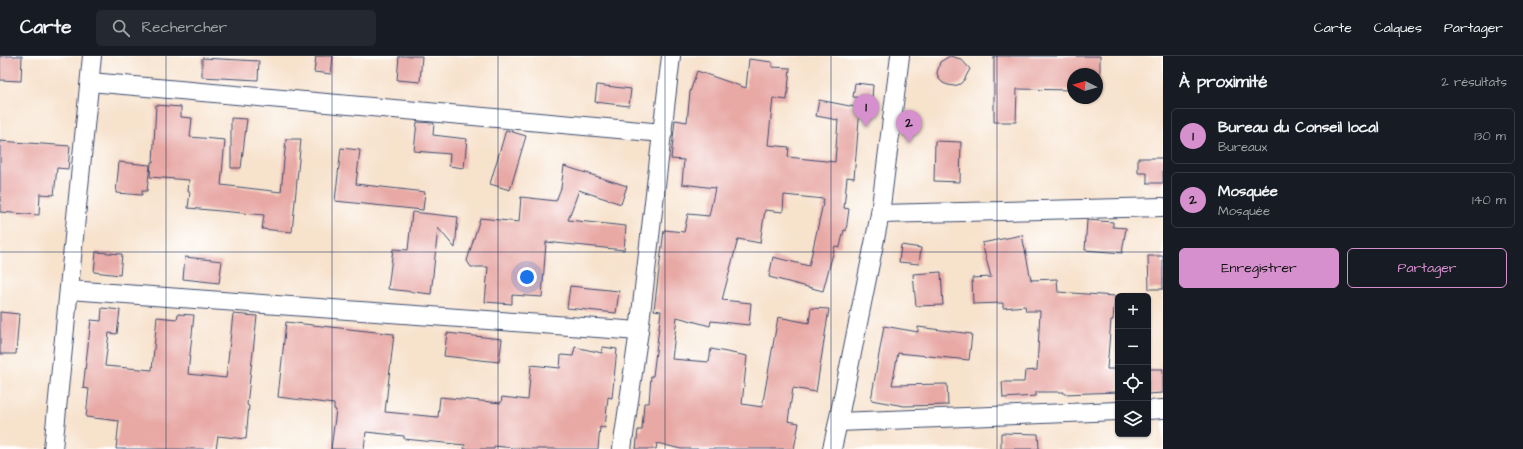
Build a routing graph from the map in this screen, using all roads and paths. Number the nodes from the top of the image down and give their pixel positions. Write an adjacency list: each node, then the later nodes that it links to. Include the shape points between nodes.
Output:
1 (92, 56): 4 (street)
2 (671, 56): 5 (street)
3 (900, 56): 7 (street)
4 (90, 82): 5 (street); 8 (street)
5 (663, 133): 9 (street)
6 (1163, 207): 7 (street)
7 (880, 214): 13 (street)
8 (69, 290): 9 (street); 14 (street)
9 (639, 331): 15 (street)
10 (1163, 409): 11 (street)
11 (1151, 410)
12 (1115, 411): 13 (street)
13 (838, 422): 16 (street)
14 (54, 449)
15 (622, 449)
16 (832, 449)

